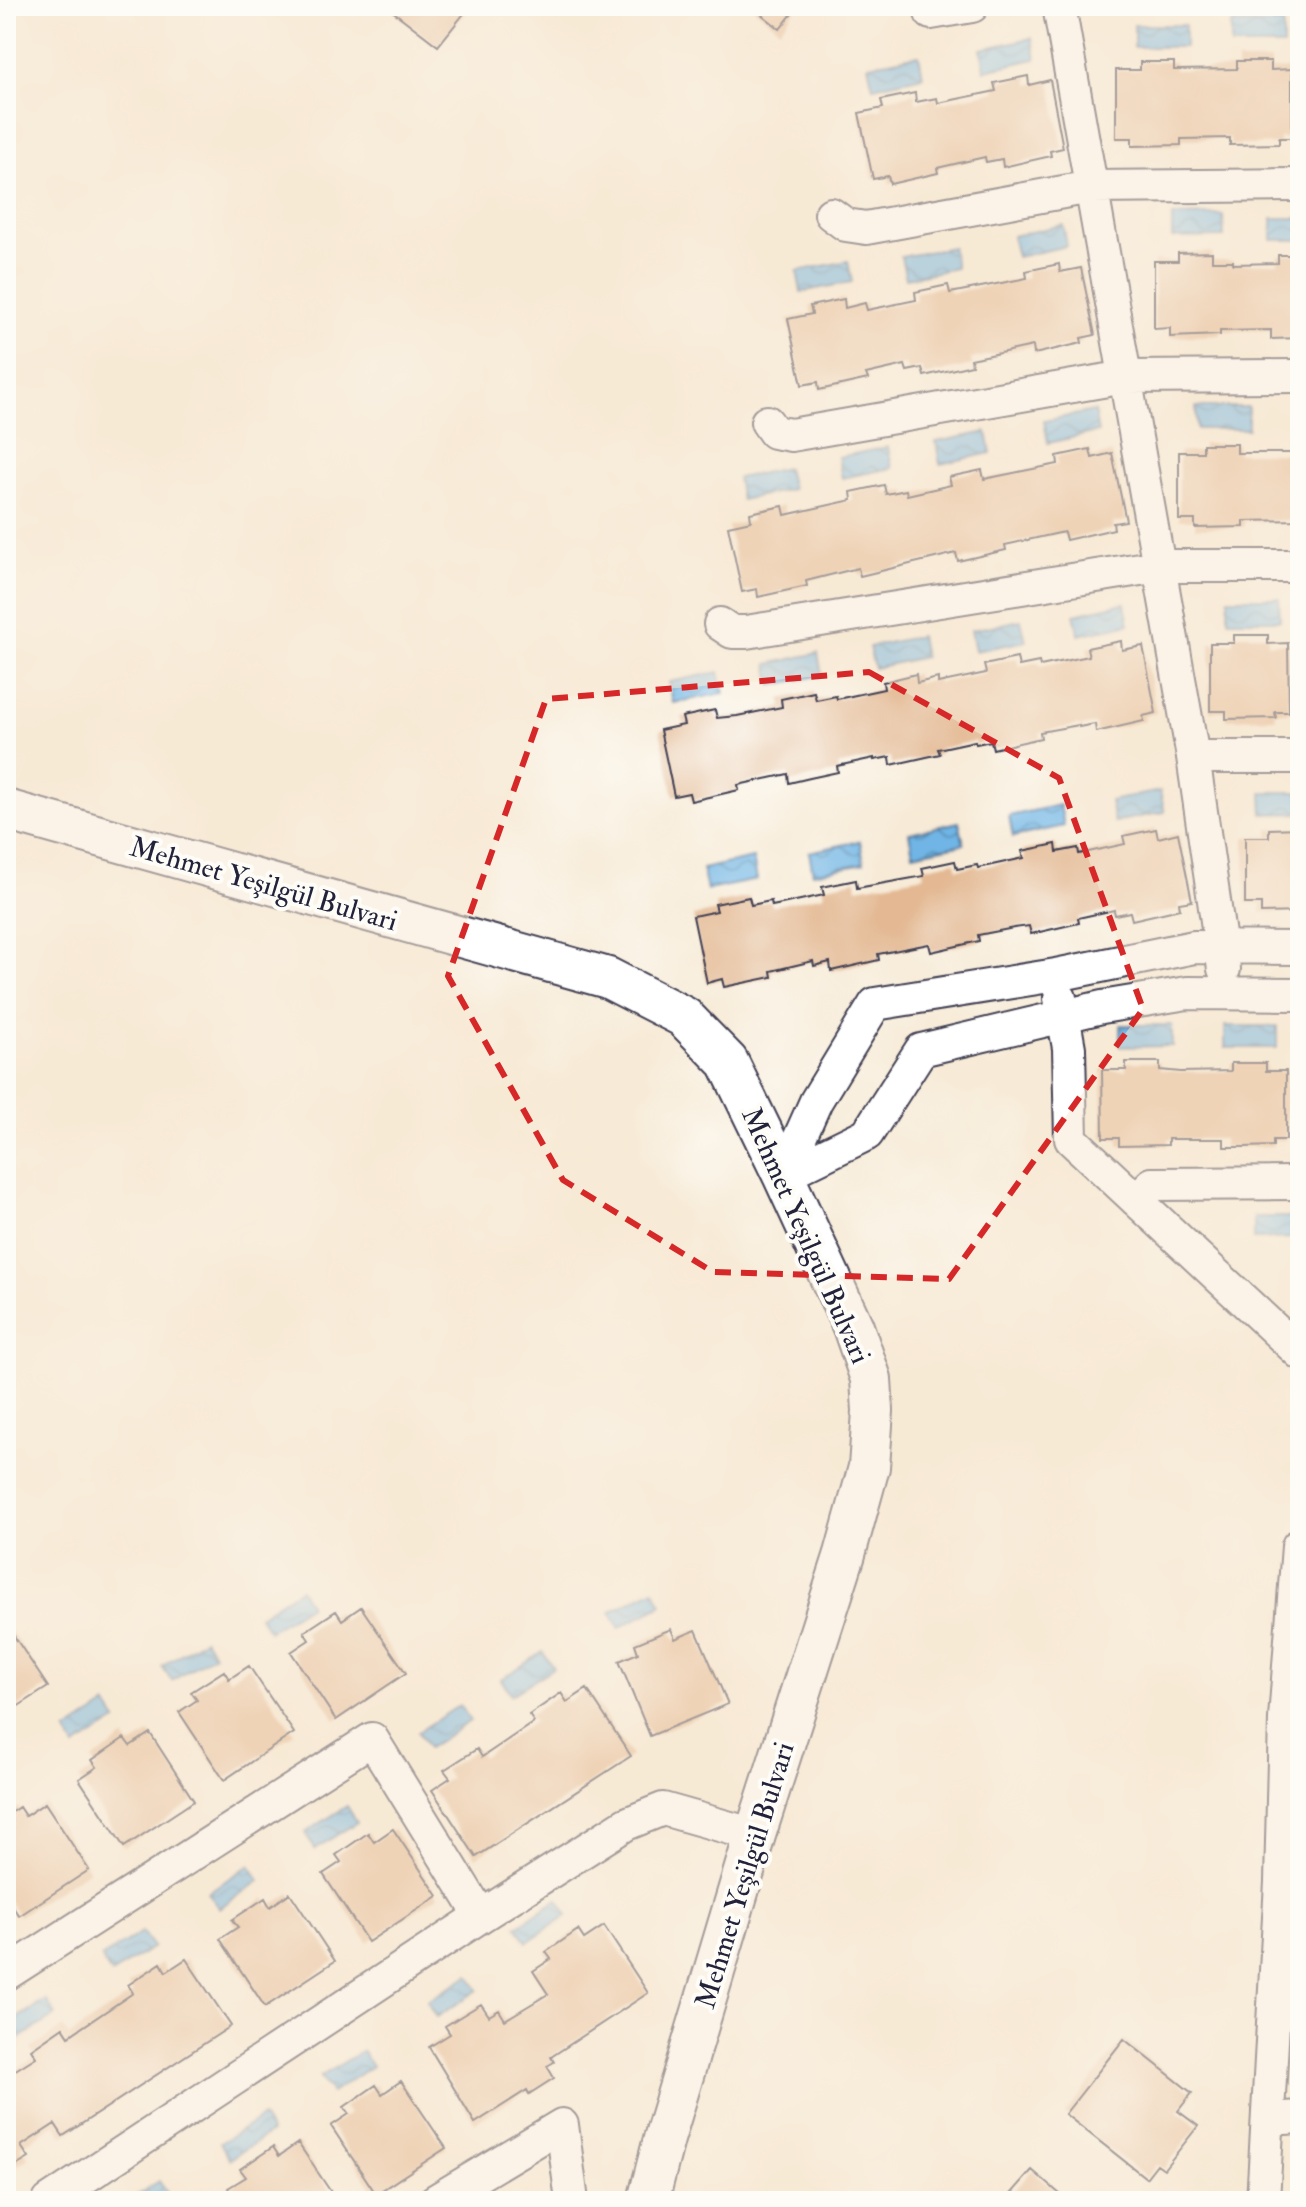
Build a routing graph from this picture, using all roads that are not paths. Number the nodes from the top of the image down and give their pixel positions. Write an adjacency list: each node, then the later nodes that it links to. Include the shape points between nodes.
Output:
1 (972, 6): 3 (street)
2 (1059, 6): 5 (street)
3 (931, 13)
4 (1300, 185): 5 (street)
5 (1091, 187): 6 (street, via 866,228 846,225); 8 (street)
6 (831, 214)
7 (1300, 376): 8 (street)
8 (1125, 377): 9 (street, via 791,435 774,432); 10 (street)
9 (767, 422)
10 (1159, 566): 11 (street); 12 (street, via 746,632 732,632); 13 (street)
11 (1300, 566)
12 (720, 624)
13 (1193, 757): 14 (street); 16 (street)
14 (1300, 757)
15 (6, 810): 24 (main road, Mehmet Yeşilgül Bulvari, via 608,978 684,1017 728,1062)
16 (1223, 948): 17 (street); 18 (street); 21 (street)
17 (1300, 948)
18 (1184, 949): 19 (street); 20 (street)
19 (1056, 975): 23 (street); 24 (street, via 875,1004 816,1101)
20 (1187, 993): 21 (street); 23 (street)
21 (1225, 993): 22 (street)
22 (1300, 994)
23 (1064, 1018): 24 (street, via 921,1050 867,1134); 26 (street, via 1071,1139)
24 (783, 1175): 29 (main road, Mehmet Yeşilgül Bulvari, via 853,1327 871,1379 873,1411 869,1467 845,1554)
25 (1300, 1183): 26 (street, via 1152,1184)
26 (1136, 1200): 27 (street)
27 (1300, 1353)
28 (1298, 1546): 30 (street, via 1285,1719)
29 (755, 1835): 31 (street, via 663,1809 626,1824); 37 (main road, Mehmet Yeşilgül Bulvari)
30 (1290, 1883): 33 (street)
31 (481, 1916): 32 (street, via 372,1739); 34 (street)
32 (6, 1974)
33 (1284, 2118): 38 (street)
34 (49, 2201)
35 (435, 2201): 36 (street, via 562,2125)
36 (572, 2201)
37 (648, 2201)
38 (1263, 2201)

